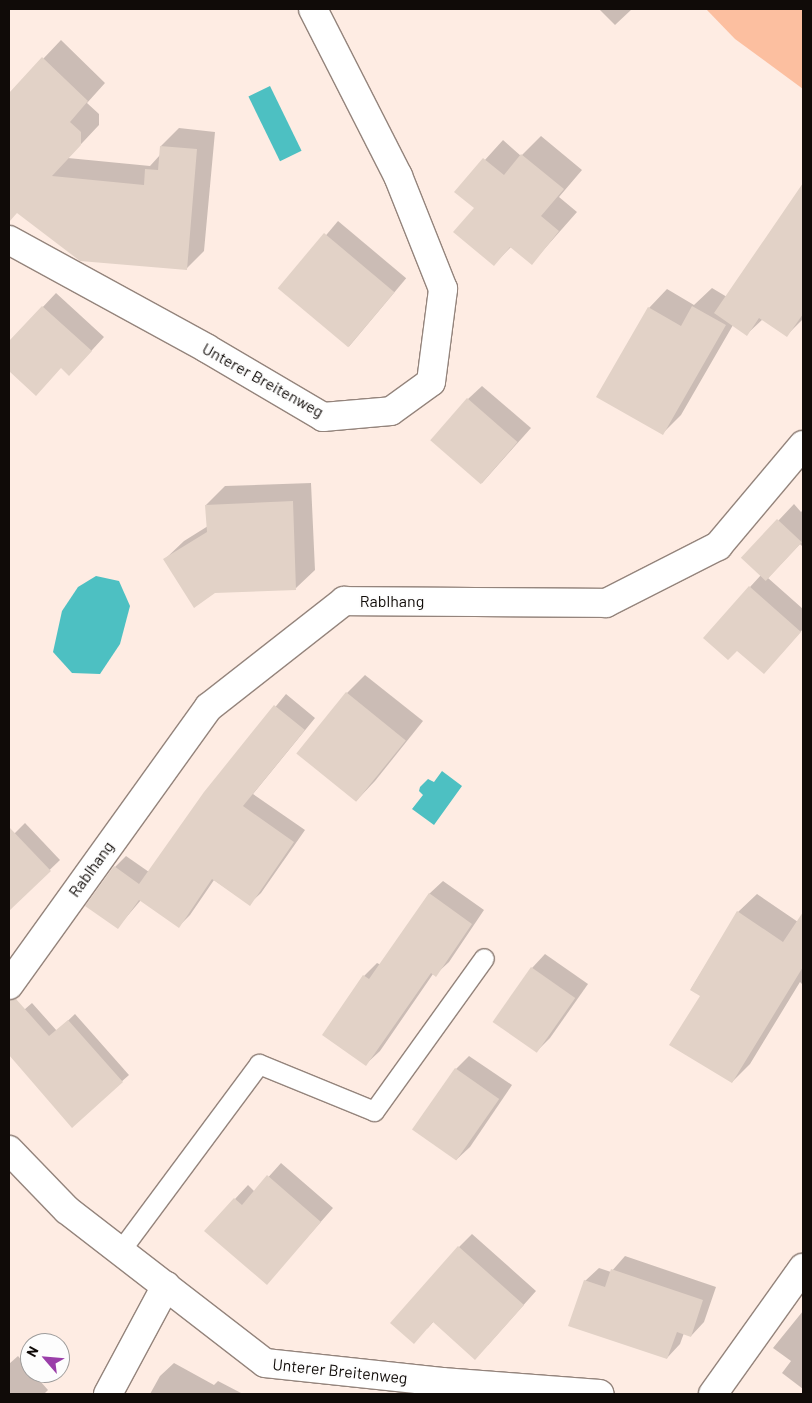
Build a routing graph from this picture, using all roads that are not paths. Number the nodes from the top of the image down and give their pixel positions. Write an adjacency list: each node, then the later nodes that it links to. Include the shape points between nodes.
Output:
1 (313, 9): 2 (street, Unterer Breitenweg, via 398,176 443,289 432,382 391,411 323,417 206,348)
2 (9, 240)
3 (803, 445): 5 (street, Rablhang, via 718,546 606,603 344,601 209,707)
4 (484, 958): 7 (lane, via 374,1111 259,1064)
5 (9, 985)
6 (9, 1150): 7 (street, Unterer Breitenweg, via 67,1210)
7 (120, 1250): 9 (street, Unterer Breitenweg)
8 (803, 1268): 12 (street)
9 (166, 1286): 10 (street); 11 (street, Unterer Breitenweg, via 266,1363 442,1382)
10 (108, 1394)
11 (600, 1394)
12 (713, 1394)

